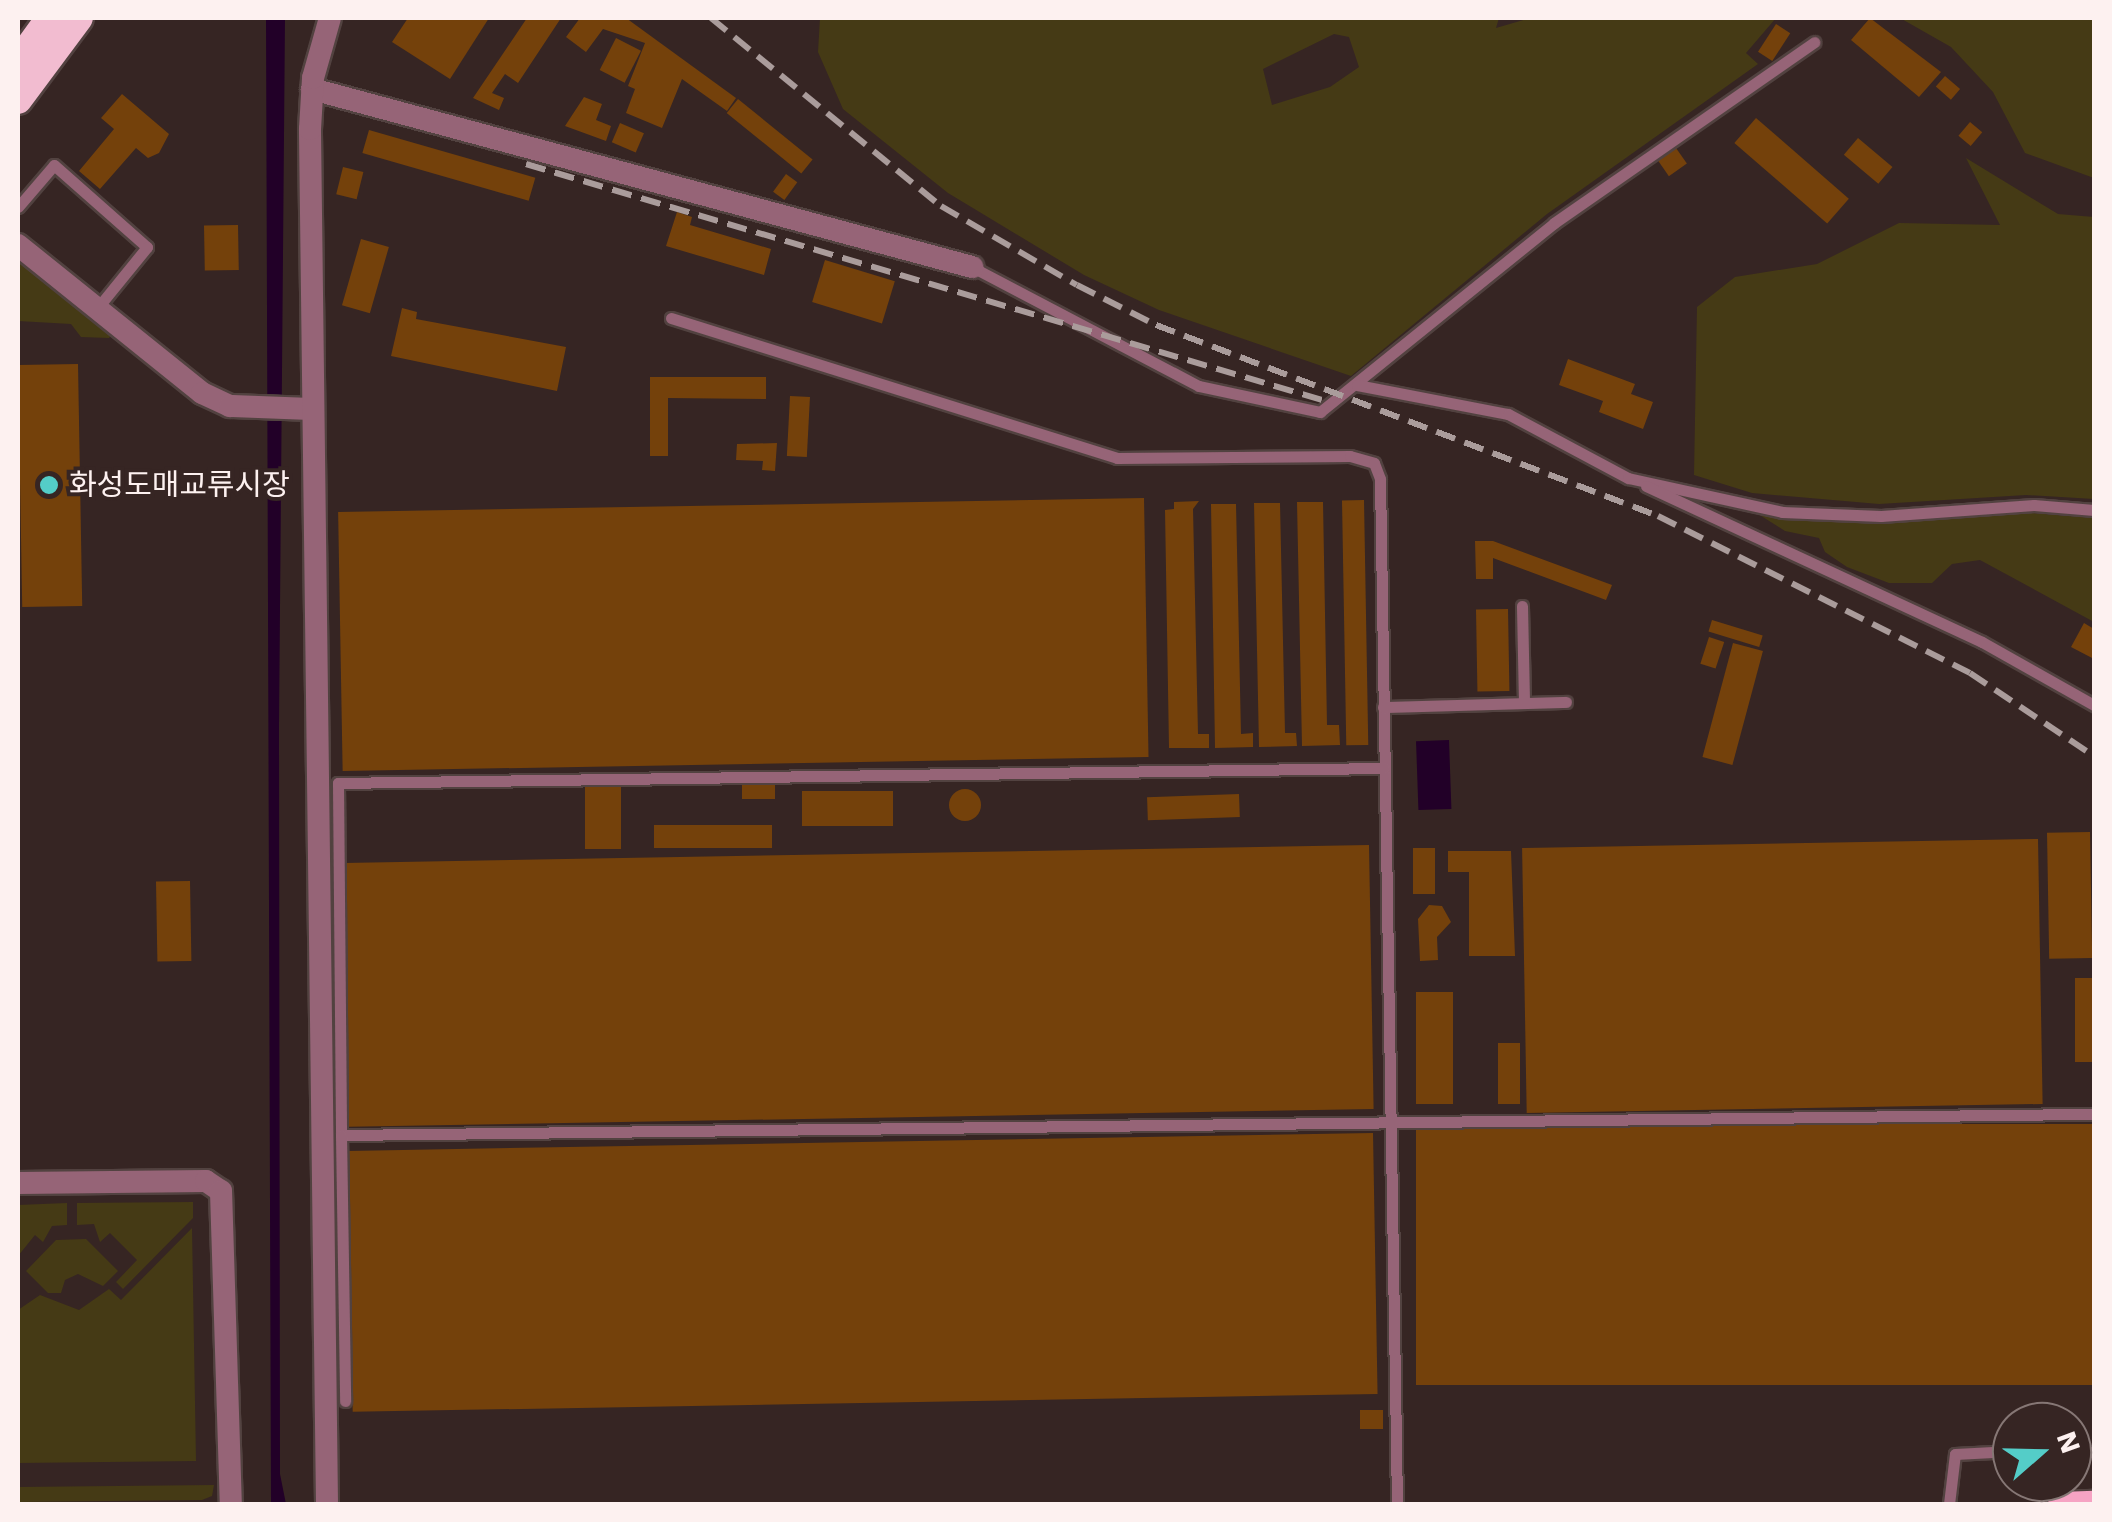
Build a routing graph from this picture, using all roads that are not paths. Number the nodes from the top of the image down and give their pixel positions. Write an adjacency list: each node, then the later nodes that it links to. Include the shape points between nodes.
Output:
1 (50, 18): 5 (highway)
2 (79, 18): 7 (highway)
3 (330, 18): 6 (street)
4 (1814, 42): 13 (lane, via 1582,202)
5 (18, 62)
6 (312, 89): 10 (street); 14 (street)
7 (18, 100)
8 (18, 207): 11 (lane, via 54,165 147,247)
9 (18, 245): 11 (street)
10 (972, 267): 13 (lane, via 1199,386 1320,412)
11 (95, 310): 14 (street, via 174,376 230,406)
12 (671, 318): 21 (lane, via 1116,458 1350,456 1374,464)
13 (1356, 385): 15 (lane, via 1508,414)
14 (313, 408): 31 (street)
15 (1628, 478): 16 (lane, via 1782,512 1881,516 2034,504); 20 (lane, via 1982,642)
16 (2094, 510)
17 (1522, 606): 19 (lane)
18 (1566, 702): 19 (lane)
19 (1524, 703): 21 (lane)
20 (2094, 705)
21 (1393, 707): 22 (lane)
22 (1384, 768): 24 (lane); 25 (lane, via 338,783)
23 (2094, 1114): 24 (lane)
24 (1391, 1121): 25 (lane); 32 (lane)
25 (341, 1134): 27 (lane)
26 (18, 1183): 30 (street, via 206,1181 221,1192)
27 (345, 1401)
28 (1992, 1451): 33 (lane, via 1955,1454)
29 (2094, 1503): 34 (main road)
30 (231, 1504)
31 (327, 1504)
32 (1397, 1504)
33 (1948, 1504)
34 (2060, 1504)

